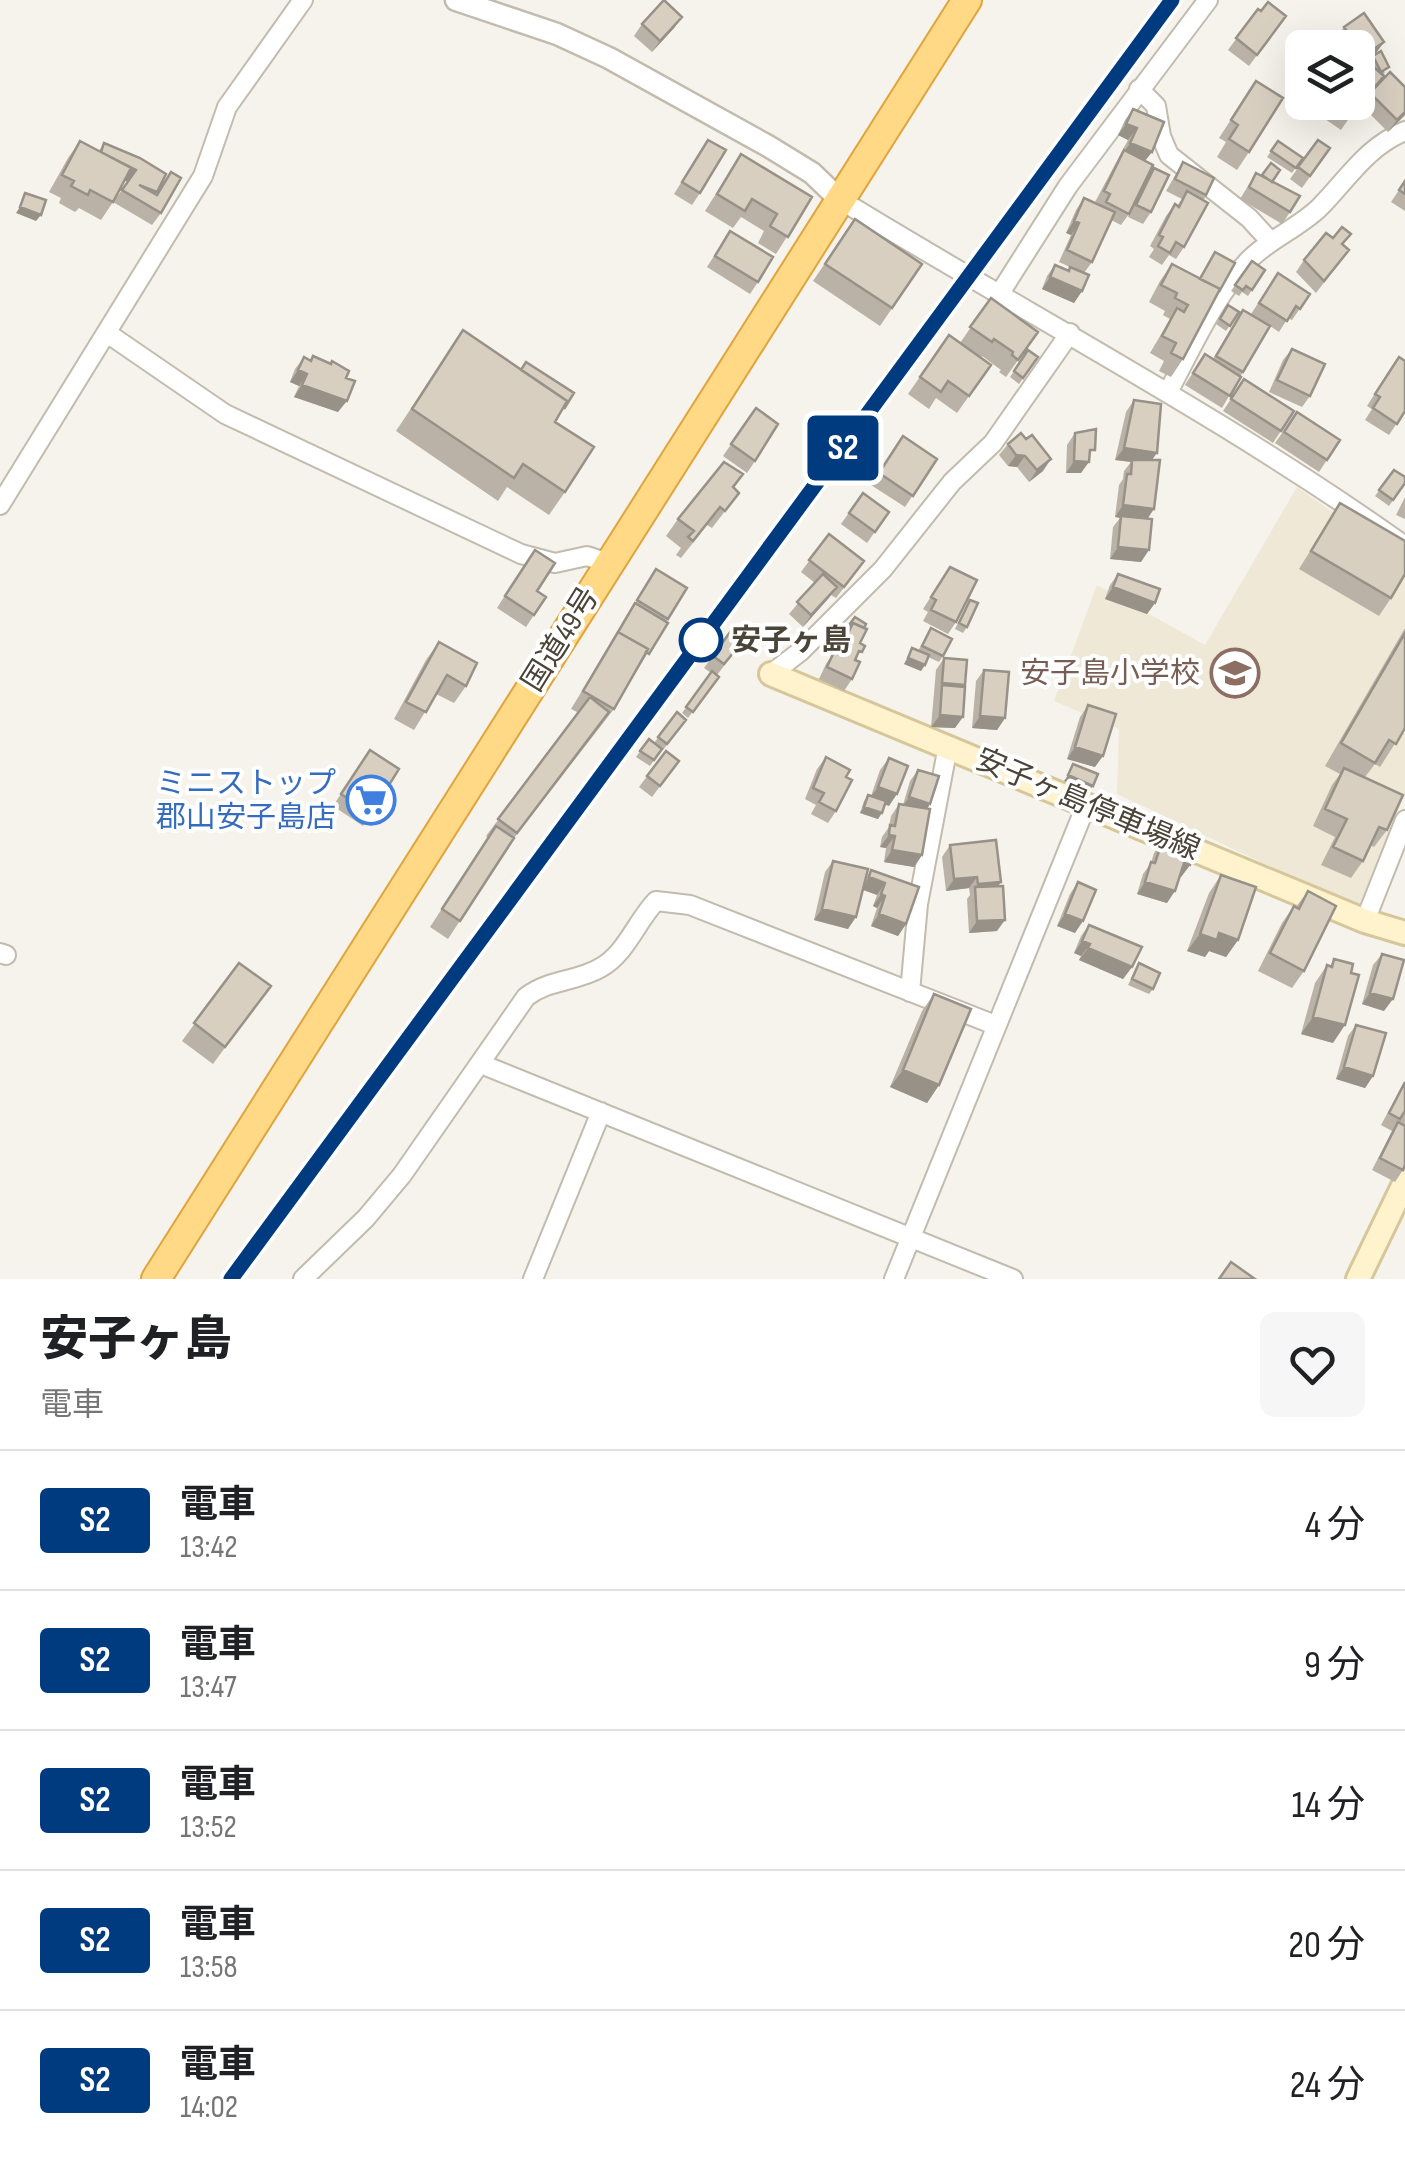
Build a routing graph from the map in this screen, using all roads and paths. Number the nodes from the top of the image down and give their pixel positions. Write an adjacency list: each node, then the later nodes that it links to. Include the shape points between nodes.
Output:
1 (303, 0): 10 (street, via 227,107 203,176)
2 (456, 0): 7 (street, via 608,58 768,146)
3 (968, 0): 7 (highway, 国道49号)
4 (1208, 0): 5 (street)
5 (1138, 89): 8 (street, via 1156,106 1169,156); 9 (street)
6 (1405, 131): 8 (street, via 1361,159 1311,215)
7 (839, 199): 9 (street); 15 (highway, 国道49号)
8 (1271, 242): 12 (street, via 1235,276)
9 (1000, 293): 11 (street)
10 (107, 333): 13 (street); 15 (street, via 225,414 520,554 555,564 587,556)
11 (1070, 333): 12 (street); 16 (street, via 993,443 952,482 884,569)
12 (1168, 392): 14 (street, via 1312,479)
13 (0, 505)
14 (1405, 546)
15 (608, 563): 28 (highway, 国道49号)
16 (771, 674): 17 (main road, 安子ヶ島停車場線)
17 (948, 746): 18 (main road, 安子ヶ島停車場線); 22 (street, via 918,904)
18 (1087, 803): 20 (main road, 安子ヶ島停車場線); 23 (street)
19 (1405, 820): 20 (street)
20 (1365, 921): 21 (main road, 安子ヶ島停車場線)
21 (1405, 933)
22 (910, 992): 23 (street); 24 (street, via 690,905 656,901 611,961 526,997)
23 (995, 1025): 27 (street)
24 (481, 1064): 25 (street); 29 (street, via 402,1176)
25 (601, 1112): 27 (street); 30 (street)
26 (1405, 1182): 33 (main road)
27 (910, 1238): 31 (street); 32 (street)
28 (156, 1279)
29 (303, 1279)
30 (533, 1279)
31 (894, 1279)
32 (1013, 1279)
33 (1358, 1279)

